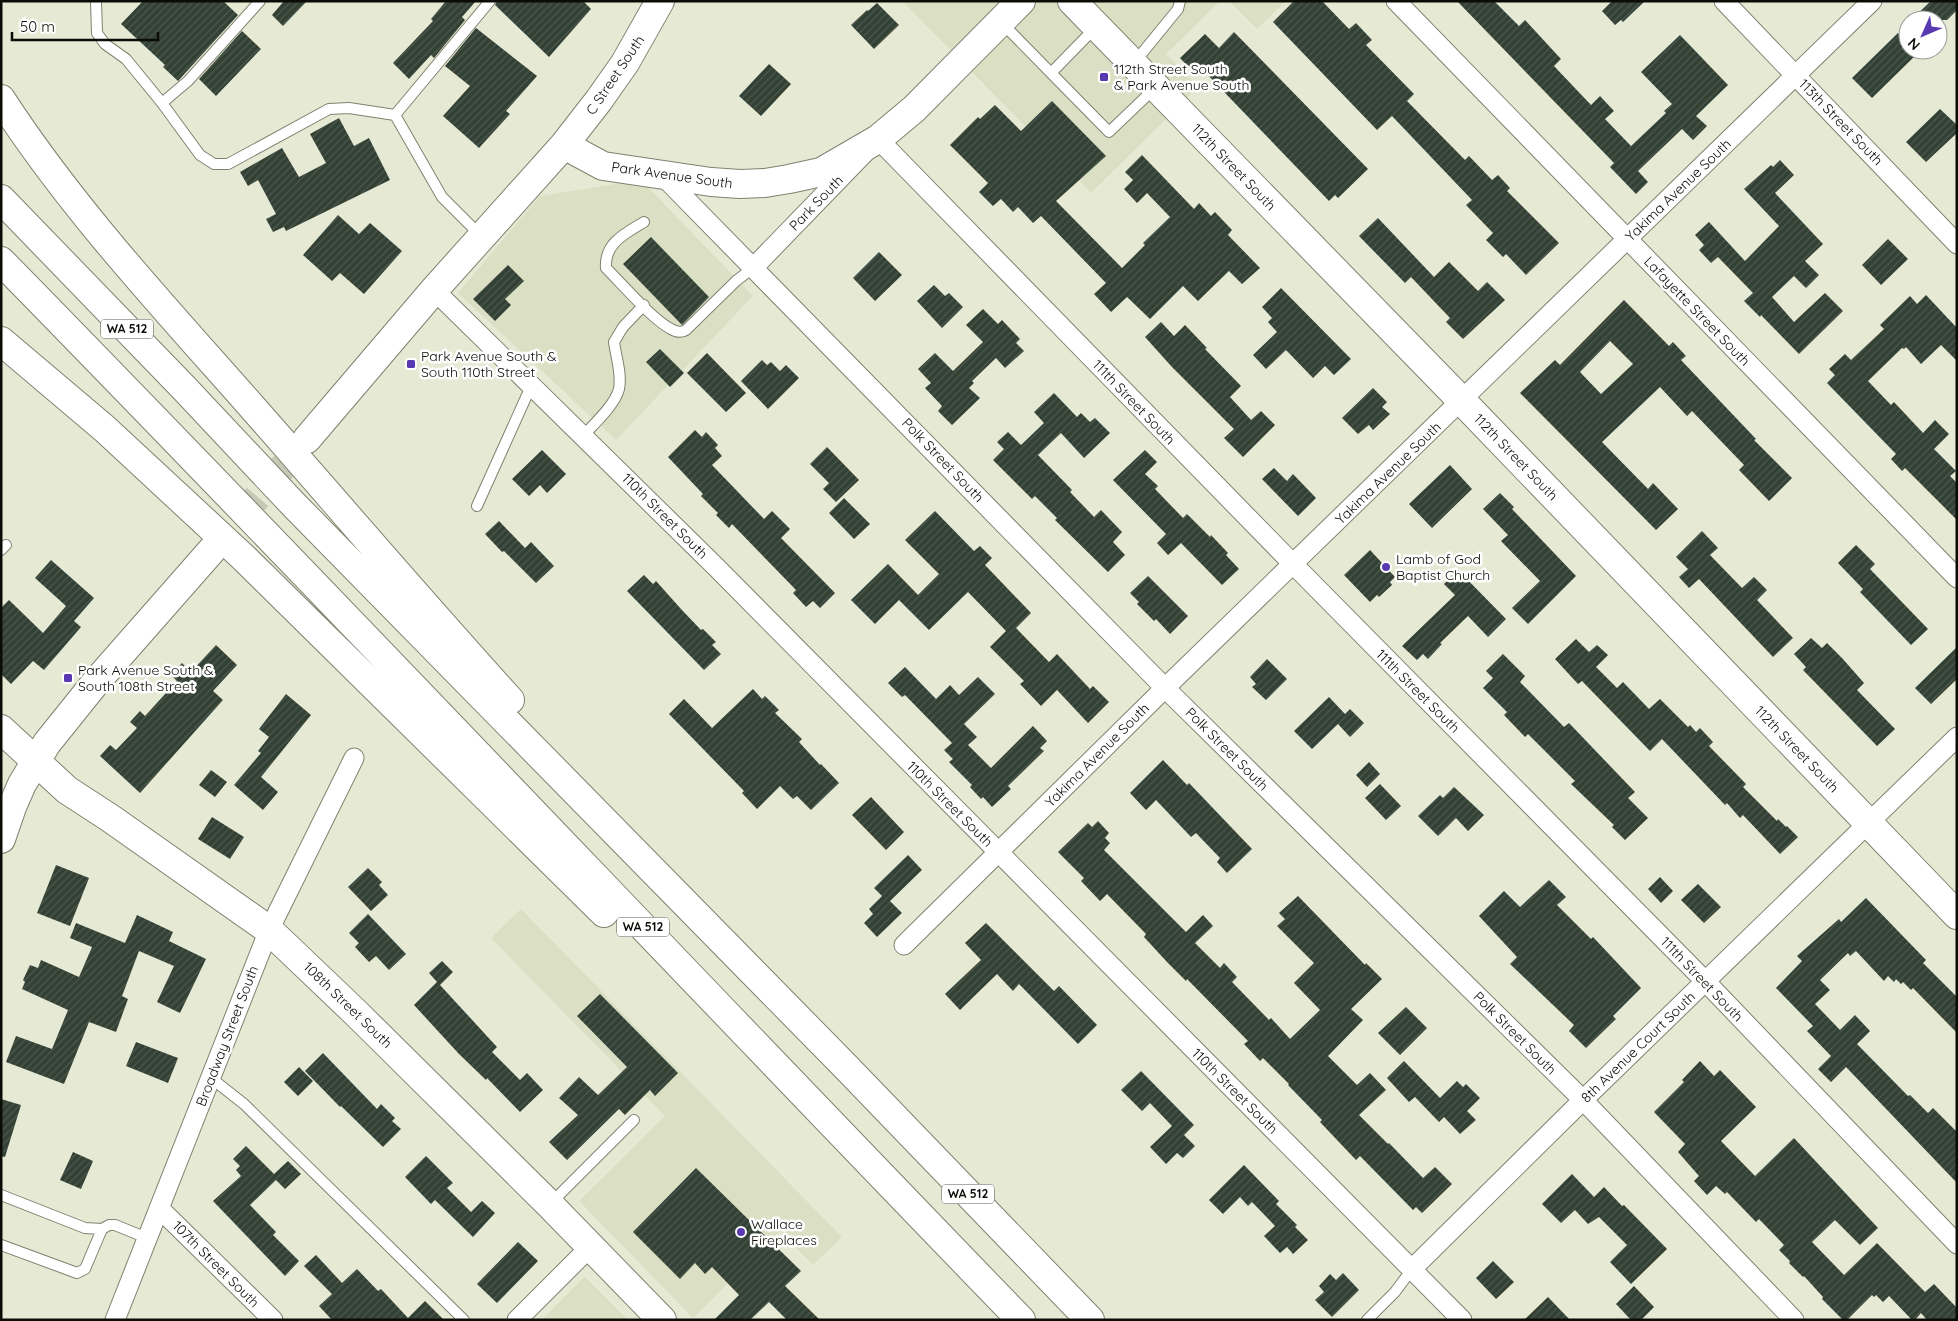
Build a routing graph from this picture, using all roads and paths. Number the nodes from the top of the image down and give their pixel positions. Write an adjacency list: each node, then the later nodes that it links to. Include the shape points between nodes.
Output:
1 (96, 1): 18 (lane, via 97,33 105,44 126,59)
2 (260, 1): 18 (lane, via 188,81)
3 (490, 1): 19 (lane)
4 (1021, 1): 11 (main road, Park Avenue South)
5 (1072, 1): 12 (main road, 112th Street South)
6 (1180, 1): 13 (lane, via 1178,9)
7 (1396, 1): 26 (street, Lafayette Street South)
8 (1724, 1): 15 (street, 113th Street South)
9 (1872, 1): 15 (street, Yakima Avenue South)
10 (655, 3): 21 (main road, C Street South, via 625,63)
11 (1001, 22): 14 (lane); 20 (main road, Park Avenue South, via 914,110)
12 (1097, 26): 13 (main road, 112th Street South); 14 (lane)
13 (1133, 64): 16 (main road, 112th Street South)
14 (1051, 73): 16 (lane, via 1109,132)
15 (1796, 75): 26 (street, Yakima Avenue South); 27 (street, 113th Street South)
16 (1156, 87): 34 (main road, 112th Street South)
17 (1, 99): 53 (main road, via 48,166 144,284 475,661)
18 (162, 103): 19 (lane, via 200,155 214,164 228,164 329,109 349,108)
19 (395, 115): 25 (lane, via 442,197)
20 (878, 139): 22 (main road, Park Avenue South, via 821,172 790,180 740,184); 29 (street, Park South); 39 (street, 111th Street South)
21 (564, 145): 22 (main road, Park Avenue South, via 603,166); 25 (main road)
22 (662, 175): 29 (street, Polk Street South)
23 (1, 199): 53 (main road, WA 512, via 294,505)
24 (644, 222): 31 (lane, via 617,238 606,259 606,268)
25 (482, 237): 30 (main road)
26 (1627, 240): 34 (street, Yakima Avenue South); 40 (street, Lafayette Street South)
27 (1957, 244)
28 (1, 261): 56 (main road, WA 512, via 225,490)
29 (754, 267): 31 (lane, via 682,332 672,330); 41 (street, Polk Street South)
30 (434, 290): 33 (street, 110th Street South); 36 (main road)
31 (644, 305): 35 (lane, via 614,342 619,390)
32 (1, 341): 56 (main road, via 105,429 244,558 623,931)
33 (532, 384): 35 (street, 110th Street South); 37 (lane)
34 (1462, 401): 39 (street, Yakima Avenue South); 47 (main road, 112th Street South)
35 (583, 436): 48 (street, 110th Street South)
36 (307, 439)
37 (477, 506)
38 (212, 550): 45 (main road, via 96,682)
39 (1294, 565): 41 (street, Yakima Avenue South); 52 (street, 111th Street South)
40 (1957, 578)
41 (1166, 688): 48 (street, Yakima Avenue South); 55 (street, Polk Street South)
42 (1, 729): 45 (main road, 108th Street South)
43 (1957, 737): 47 (street, 8th Avenue Court South)
44 (354, 758): 50 (street, Broadway Street South)
45 (35, 762): 46 (main road); 50 (main road, 108th Street South, via 67,790)
46 (3, 820)
47 (1868, 823): 49 (main road, 112th Street South); 52 (street, 8th Avenue Court South)
48 (998, 853): 51 (street, Yakima Avenue South); 66 (street, 110th Street South)
49 (1957, 916)
50 (269, 930): 54 (street, Broadway Street South); 59 (main road, 108th Street South)
51 (904, 945)
52 (1705, 981): 55 (street, 8th Avenue Court South); 63 (street, 111th Street South)
53 (847, 1068): 73 (main road, WA 512)
54 (211, 1078): 60 (street, Broadway Street South); 69 (lane, via 244,1104)
55 (1583, 1100): 66 (street, 8th Avenue Court South); 76 (street, Polk Street South)
56 (812, 1104): 72 (main road, WA 512)
57 (634, 1120): 59 (lane)
58 (1, 1196): 61 (lane, via 85,1228)
59 (550, 1205): 65 (main road, 108th Street South)
60 (159, 1208): 62 (street, Broadway Street South); 68 (street, 107th Street South)
61 (102, 1229): 62 (lane, via 115,1225); 64 (lane, via 85,1269 77,1273)
62 (147, 1238): 67 (street, Broadway Street South)
63 (1957, 1244)
64 (1, 1245)
65 (590, 1246): 70 (street); 71 (main road, 108th Street South)
66 (1412, 1269): 74 (lane, 8th Avenue Court South); 75 (street, 110th Street South)
67 (115, 1320)
68 (273, 1320)
69 (464, 1320)
70 (517, 1320)
71 (662, 1320)
72 (1021, 1320)
73 (1090, 1320)
74 (1367, 1320)
75 (1462, 1320)
76 (1794, 1320)

